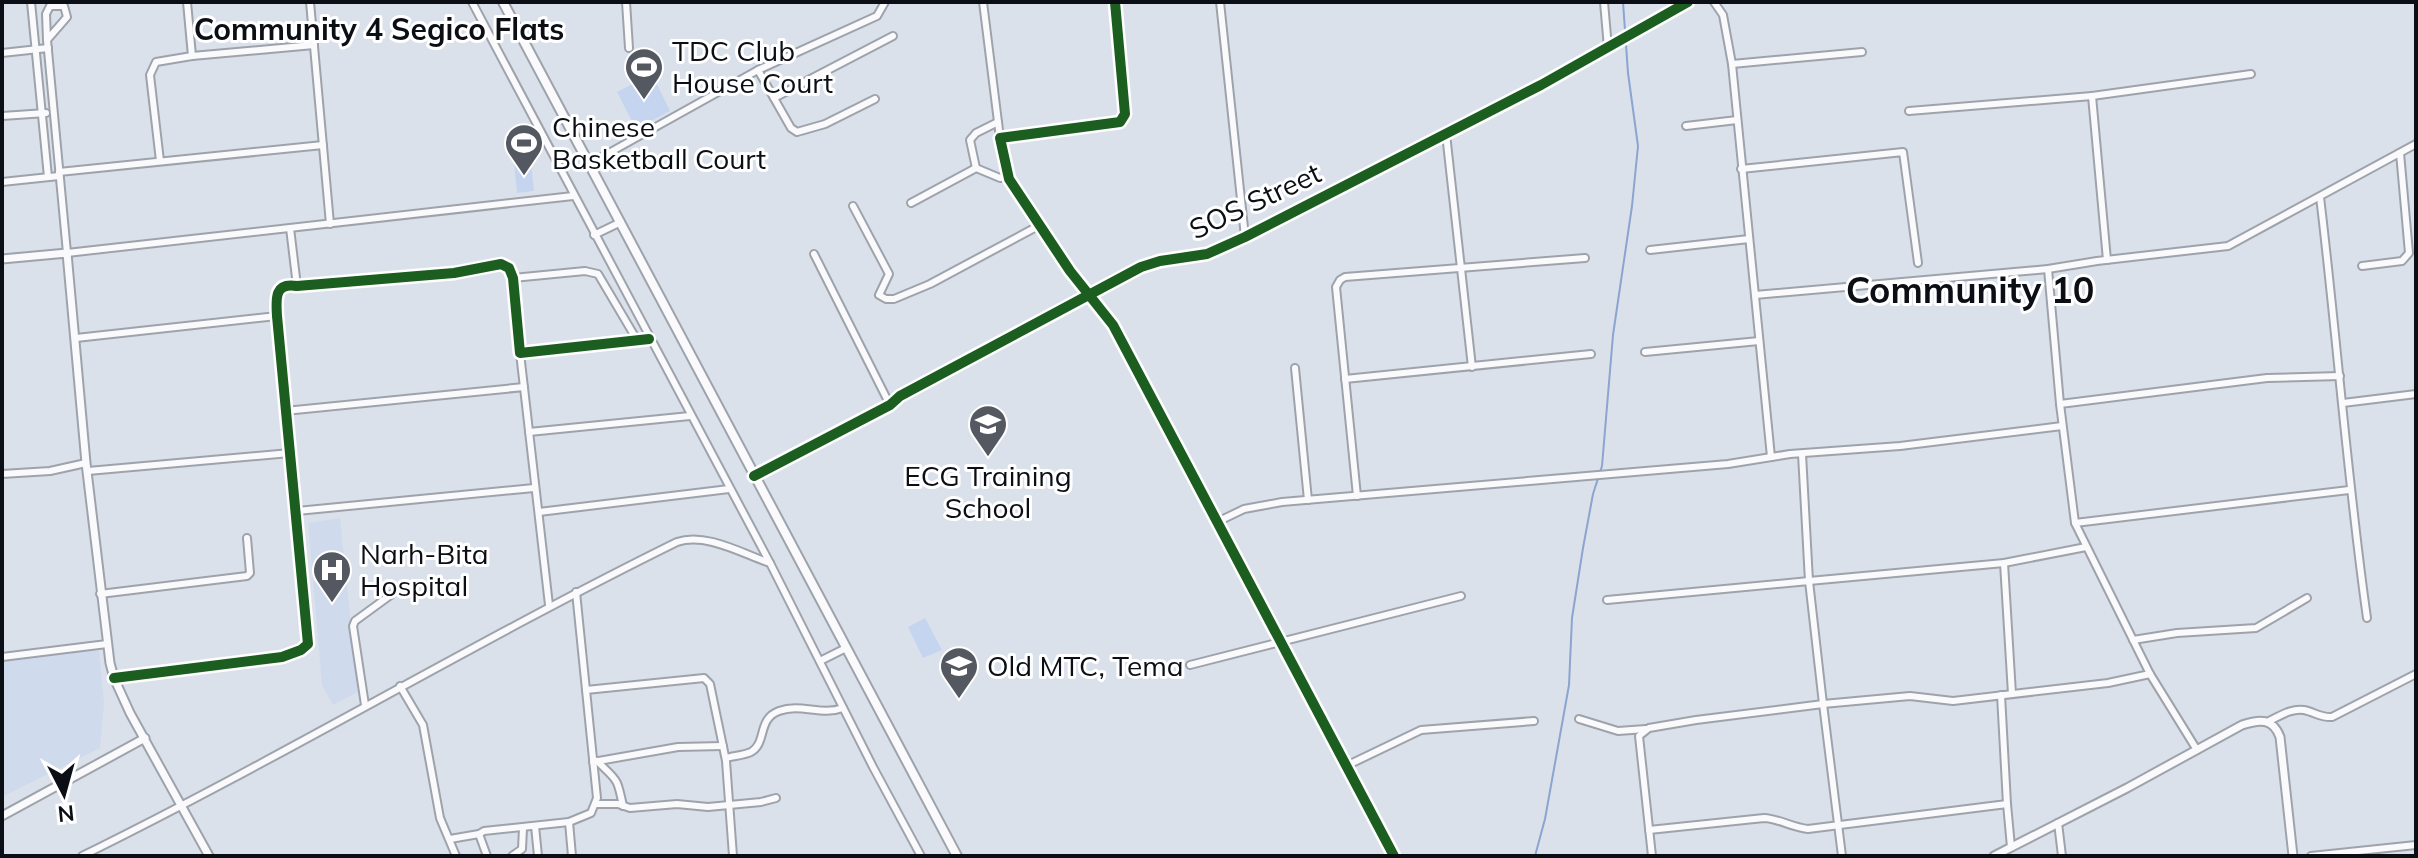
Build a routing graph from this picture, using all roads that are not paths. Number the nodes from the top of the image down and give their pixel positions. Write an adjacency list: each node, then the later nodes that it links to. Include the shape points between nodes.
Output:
1 (31, 2): 19 (street)
2 (187, 2): 22 (street)
3 (310, 2): 16 (street)
4 (472, 2): 49 (street)
5 (503, 2): 42 (main road)
6 (626, 2): 17 (street)
7 (885, 2): 24 (street, via 877,16)
8 (983, 2): 34 (street)
9 (1115, 2): 37 (street, via 1123,119)
10 (1220, 2): 58 (street)
11 (1604, 2): 18 (street)
12 (1688, 2): 18 (street, SOS Street)
13 (1714, 2): 23 (street, via 1723,15)
14 (893, 36): 27 (street)
15 (48, 44): 15 (street, via 47,10 55,4 64,6 67,17); 19 (street); 30 (street)
16 (314, 45): 22 (street); 39 (street)
17 (629, 48)
18 (1608, 48): 36 (street, SOS Street)
19 (36, 49): 21 (street); 31 (street)
20 (1862, 52): 23 (street)
21 (2, 53)
22 (192, 56): 41 (street, via 160,60 151,70)
23 (1732, 64): 33 (street)
24 (758, 70): 27 (street); 42 (street)
25 (2251, 74): 26 (street)
26 (2092, 96): 29 (street); 65 (street)
27 (774, 98): 28 (street, via 791,128 800,132)
28 (875, 99)
29 (1909, 111)
30 (54, 112): 31 (street); 45 (street)
31 (43, 113): 32 (street); 46 (street)
32 (2, 116)
33 (1737, 120): 35 (street); 44 (street)
34 (998, 122): 37 (street); 43 (street, via 970,140)
35 (1686, 126)
36 (1446, 134): 58 (street, SOS Street); 68 (street)
37 (1000, 138): 47 (street)
38 (2416, 144): 40 (street)
39 (323, 145): 41 (street); 54 (street)
40 (2400, 153): 50 (street); 67 (street, via 2409,253 2402,261)
41 (160, 161): 45 (street)
42 (589, 164): 53 (main road)
43 (976, 168): 47 (street); 51 (street)
44 (1741, 169): 59 (street); 66 (street, via 1903,152)
45 (59, 174): 46 (street); 61 (street)
46 (48, 177): 48 (street)
47 (1008, 177): 55 (street)
48 (2, 182)
49 (573, 196): 54 (street); 57 (street)
50 (2320, 197): 65 (street, via 2228,246); 84 (street)
51 (911, 203)
52 (853, 206): 55 (street, via 889,274 879,295 886,299 930,284)
53 (621, 222): 57 (street); 100 (main road)
54 (330, 224): 56 (street)
55 (1040, 225): 72 (street)
56 (290, 228): 61 (street); 71 (street)
57 (594, 235): 76 (street)
58 (1245, 237): 72 (street, SOS Street, via 1207,254 1150,263)
59 (1749, 239): 60 (street); 73 (street)
60 (1650, 250)
61 (67, 253): 64 (street); 75 (street)
62 (814, 254): 90 (street)
63 (1585, 258): 68 (street)
64 (2, 259)
65 (2107, 260): 69 (street)
66 (1918, 263)
67 (2362, 266)
68 (1460, 268): 82 (street); 85 (street, via 1340,280 1336,287)
69 (2048, 269): 73 (street); 89 (street)
70 (513, 278): 71 (street, via 501,264); 77 (street, via 598,274); 80 (street)
71 (297, 286): 74 (street, via 277,292)
72 (1090, 293): 90 (street, SOS Street); 108 (street, via 1113,325)
73 (1755, 295): 78 (street)
74 (277, 316): 75 (street); 91 (street)
75 (76, 338): 98 (street)
76 (649, 339): 77 (street); 92 (street)
77 (637, 340): 80 (street)
78 (1759, 341): 79 (street); 97 (street)
79 (1645, 352)
80 (520, 353): 86 (street)
81 (1591, 354): 82 (street)
82 (1472, 367): 85 (street)
83 (1295, 368): 105 (street)
84 (2340, 376): 88 (street); 89 (street, via 2267,378)
85 (1345, 379): 104 (street)
86 (524, 387): 91 (street); 94 (street)
87 (2416, 394): 88 (street)
88 (2343, 403): 103 (street)
89 (2060, 404): 93 (street)
90 (890, 405): 100 (street, SOS Street)
91 (285, 411): 95 (street)
92 (690, 416): 94 (street); 102 (street)
93 (2062, 426): 96 (street); 109 (street)
94 (529, 432): 101 (street)
95 (290, 453): 98 (street); 106 (street)
96 (1802, 454): 97 (street); 114 (street)
97 (1771, 457): 104 (street)
98 (87, 467): 99 (street); 116 (street)
99 (2, 474)
100 (754, 476): 126 (main road)
101 (534, 488): 106 (street); 107 (street)
102 (729, 489): 107 (street); 112 (street)
103 (2349, 490): 109 (street); 122 (street)
104 (1357, 496): 105 (street)
105 (1308, 500): 108 (street, via 1244,509)
106 (297, 511): 132 (street, via 307,646 282,657)
107 (539, 512): 121 (street)
108 (1217, 522): 124 (street)
109 (2075, 523): 111 (street)
110 (247, 538): 116 (street, via 247,576)
111 (2086, 547): 113 (street); 123 (street)
112 (770, 563): 115 (street, via 708,542 683,540); 128 (street)
113 (2004, 563): 114 (street); 135 (street)
114 (1809, 581): 120 (street); 137 (street)
115 (576, 592): 121 (street); 134 (street)
116 (100, 594): 125 (street)
117 (392, 594): 138 (street, via 353,626)
118 (1461, 596): 124 (street)
119 (2307, 598): 123 (street, via 2256,628)
120 (1607, 600)
121 (549, 605): 133 (street)
122 (2367, 618)
123 (2133, 640): 130 (street)
124 (1282, 642): 129 (street); 149 (street)
125 (107, 644): 127 (street); 132 (street)
126 (846, 648): 128 (street); 176 (main road)
127 (2, 657)
128 (820, 661): 139 (street)
129 (1190, 665)
130 (2150, 674): 135 (street); 146 (street)
131 (2416, 674): 142 (street, via 2332,717 2303,710)
132 (114, 678): 144 (street)
133 (400, 686): 138 (street); 164 (street, via 423,725 440,818)
134 (586, 690): 145 (street, via 704,678 712,690); 148 (street)
135 (2012, 694): 136 (street)
136 (2001, 695): 137 (street); 153 (street)
137 (1823, 704): 143 (street); 159 (street)
138 (365, 705): 154 (street)
139 (843, 708): 147 (street, via 830,713 779,711 769,717 752,752); 175 (street)
140 (1579, 719): 143 (street, via 1618,731)
141 (1534, 721): 149 (street, via 1421,730)
142 (2269, 721): 146 (street, via 2242,725); 182 (street, via 2280,737)
143 (1649, 728): 162 (street, via 1638,740)
144 (145, 738): 154 (street); 156 (street)
145 (723, 746): 147 (street); 148 (street, via 678,747)
146 (2197, 750): 158 (street)
147 (726, 758): 152 (street)
148 (595, 761): 151 (street); 155 (street, via 619,784)
149 (1346, 766): 177 (street)
150 (776, 798): 152 (street)
151 (596, 804): 155 (street); 157 (street, via 591,813)
152 (728, 804): 155 (street); 174 (street)
153 (2007, 804): 159 (street); 166 (street)
154 (183, 806): 167 (street); 168 (street)
155 (623, 806)
156 (2, 816)
157 (569, 822): 160 (street); 173 (street)
158 (2058, 823): 166 (street); 181 (street)
159 (1838, 824): 162 (street, via 1808,829 1764,818); 179 (street)
160 (535, 826): 161 (street); 172 (street)
161 (523, 828): 163 (street); 171 (street, via 522,849)
162 (1649, 830): 178 (street)
163 (479, 834): 164 (street); 170 (street)
164 (450, 839): 169 (street)
165 (2416, 845): 183 (street)
166 (2011, 847): 180 (street)
167 (82, 856)
168 (209, 856)
169 (456, 856)
170 (487, 856)
171 (512, 856)
172 (538, 856)
173 (572, 856)
174 (733, 856)
175 (921, 856)
176 (957, 856)
177 (1394, 856)
178 (1652, 856)
179 (1842, 856)
180 (1994, 856)
181 (2062, 856)
182 (2293, 856)
183 (2311, 856)

